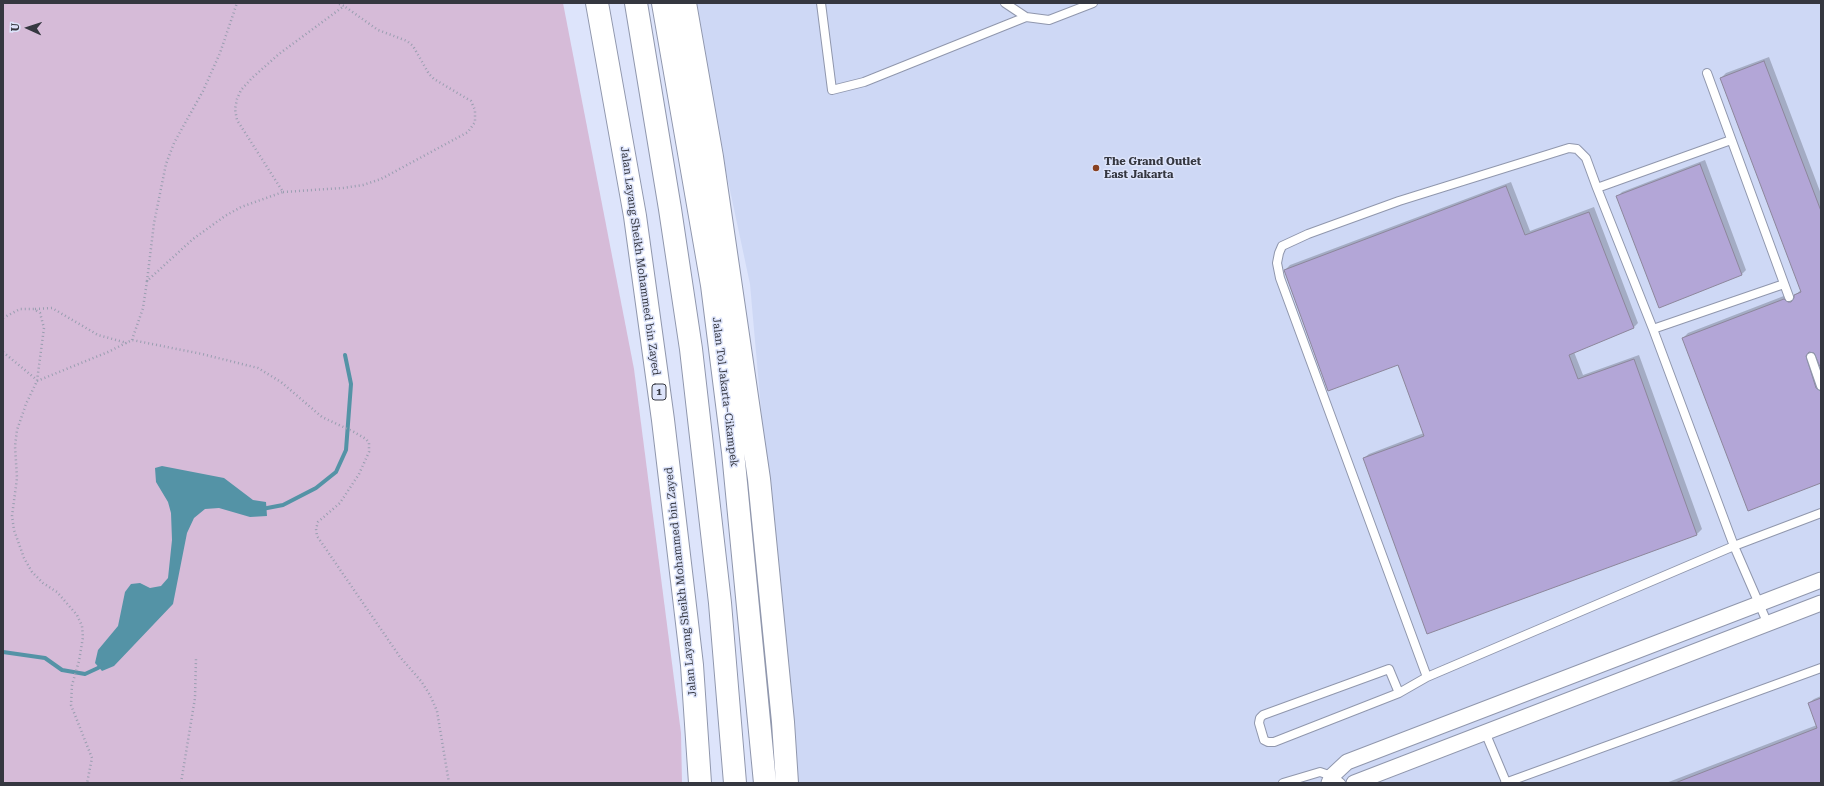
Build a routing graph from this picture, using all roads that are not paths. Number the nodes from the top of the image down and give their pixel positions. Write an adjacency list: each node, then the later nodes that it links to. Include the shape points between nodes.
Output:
1 (597, 3): 28 (highway, Jalan Layang Sheikh Mohammed bin Zayed / 1, via 635,216 663,420 692,665)
2 (636, 3): 29 (highway, via 691,349 720,603)
3 (663, 3): 30 (highway, Jalan Tol Jakarta–Cikampek, via 712,285 733,452)
4 (685, 3): 31 (highway, via 714,172 759,479 783,722)
5 (821, 3): 8 (lane, via 832,90 864,82)
6 (1005, 3): 8 (lane)
7 (1093, 3): 8 (lane, via 1049,20)
8 (1026, 17)
9 (1707, 73): 10 (lane)
10 (1731, 140): 11 (lane); 12 (lane)
11 (1597, 188): 14 (lane); 24 (lane, via 1586,158 1577,149 1569,148 1399,201 1308,234 1282,246 1279,253 1277,263 1280,278)
12 (1784, 284): 13 (lane); 14 (lane)
13 (1789, 297)
14 (1653, 329): 18 (lane)
15 (1811, 357): 16 (lane)
16 (1821, 386)
17 (1821, 512): 18 (lane)
18 (1734, 546): 21 (lane); 24 (lane)
19 (1821, 580): 21 (street)
20 (1821, 603): 22 (street)
21 (1759, 604): 22 (lane); 27 (street, via 1347,762)
22 (1767, 622): 26 (street)
23 (1821, 668): 34 (lane)
24 (1427, 677): 25 (lane)
25 (1399, 693): 25 (lane, via 1389,669 1263,715 1259,723 1264,740 1274,742)
26 (1486, 732): 33 (street); 34 (lane)
27 (1334, 781): 32 (lane, via 1320,772 1314,772)
28 (700, 783)
29 (735, 783)
30 (765, 783)
31 (786, 783)
32 (1283, 783)
33 (1354, 783)
34 (1506, 783)

